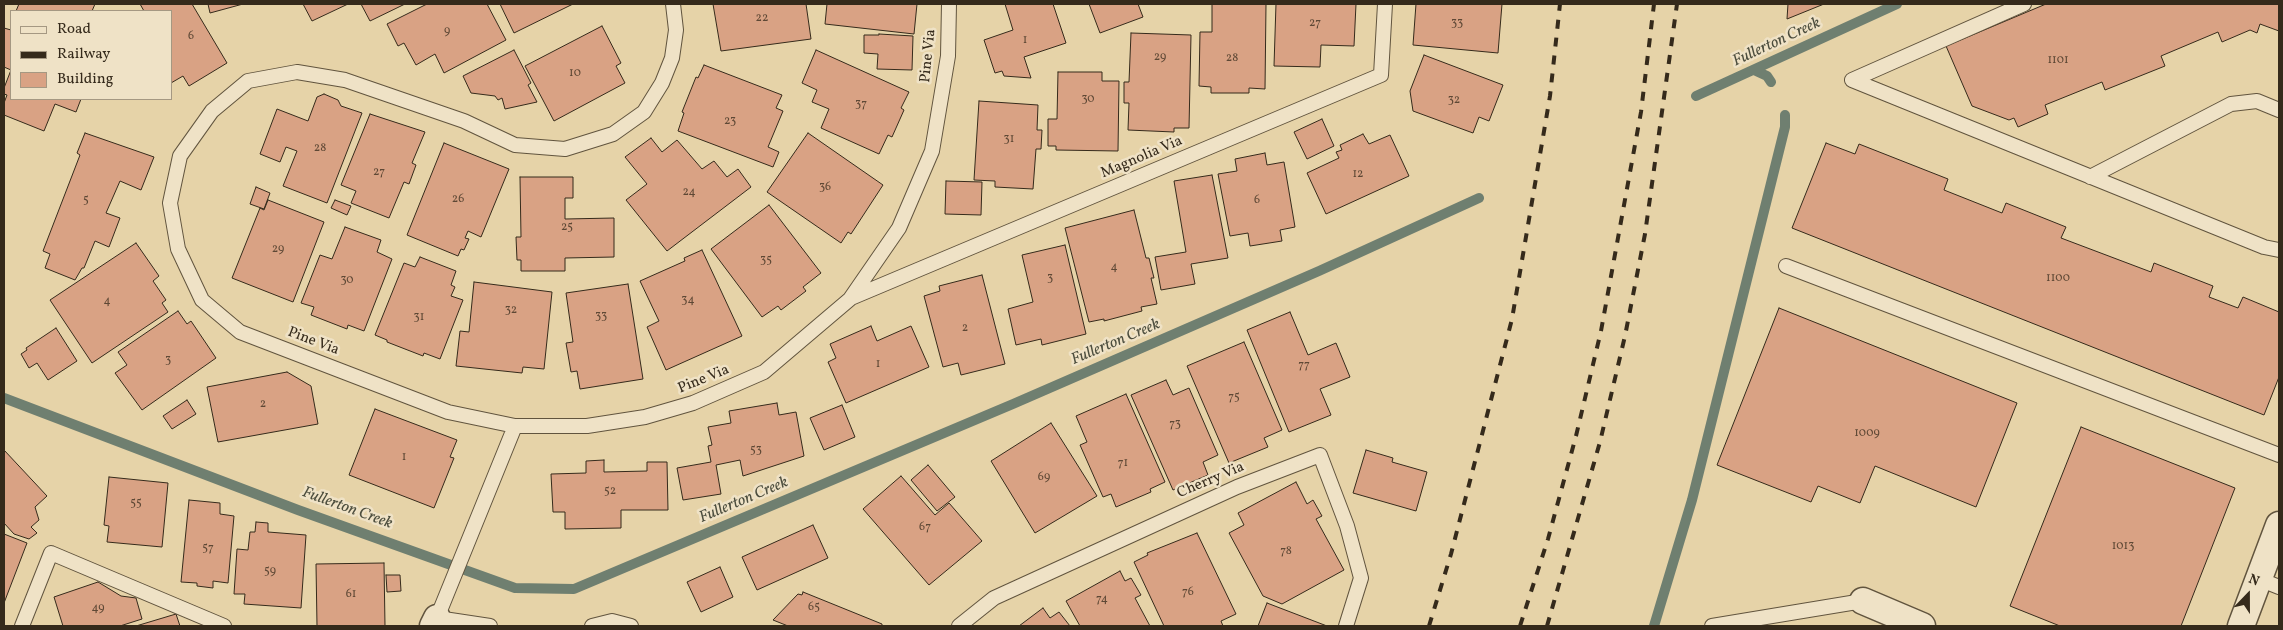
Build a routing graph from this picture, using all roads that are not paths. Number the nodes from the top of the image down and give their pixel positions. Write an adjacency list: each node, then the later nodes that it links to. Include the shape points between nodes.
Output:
1 (673, 4): 10 (lane, Pine Via, via 676,30 672,58 662,83 644,112 613,134 565,149 515,145 464,121 345,80 297,72 248,81 212,111 180,156 170,203 178,249 202,300 240,332 448,412)
2 (949, 4): 9 (lane, Pine Via, via 948,56 932,151 899,228)
3 (1385, 4): 9 (lane, Magnolia Via, via 1381,75)
4 (2024, 4): 6 (lane, via 1852,80)
5 (2279, 110): 6 (lane, via 2257,101 2231,104)
6 (2090, 177): 7 (lane, via 2264,248)
7 (2279, 250)
8 (1786, 266): 11 (lane)
9 (850, 299): 10 (lane, Pine Via, via 764,372 694,403 645,417 587,426)
10 (514, 426): 15 (lane)
11 (2279, 456)
12 (2279, 525): 13 (street)
13 (2269, 583): 25 (street)
14 (1863, 600): 23 (lane); 24 (street)
15 (435, 622): 18 (lane)
16 (22, 626): 17 (lane, via 51,553)
17 (224, 626)
18 (490, 626)
19 (592, 626): 20 (lane, via 612,621)
20 (631, 626)
21 (959, 626): 22 (lane, Cherry Via, via 994,598 1237,487 1320,455 1347,526 1361,578)
22 (1346, 626)
23 (1712, 626)
24 (1922, 626)
25 (2241, 626)

